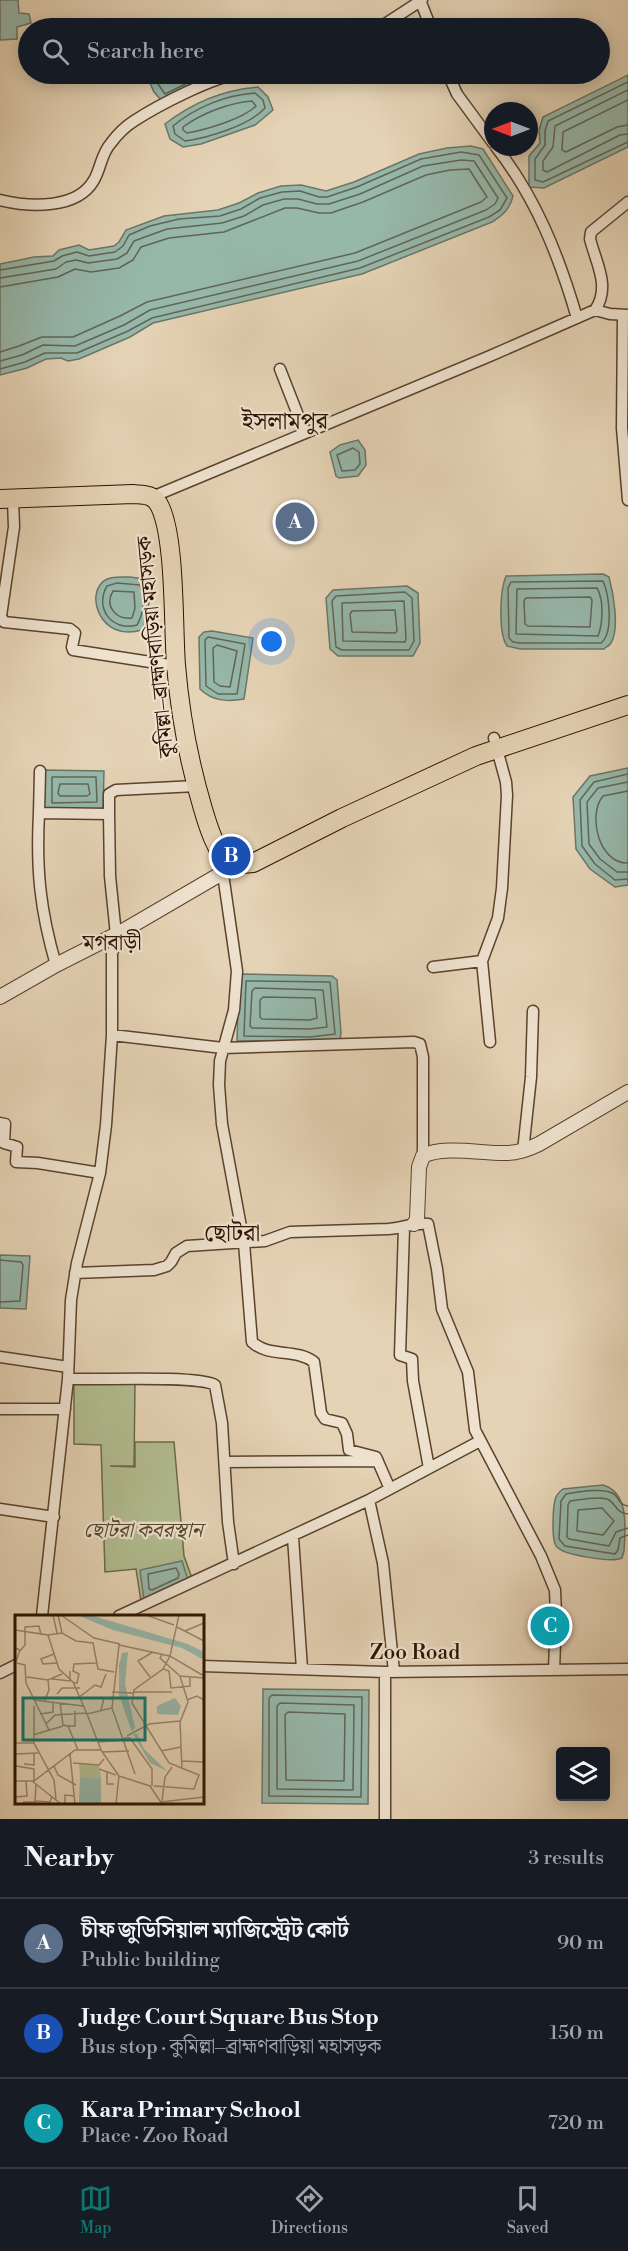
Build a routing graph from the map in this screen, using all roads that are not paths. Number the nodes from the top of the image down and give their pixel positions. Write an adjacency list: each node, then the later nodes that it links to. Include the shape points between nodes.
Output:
1 (421, 0): 2 (street); 3 (street)
2 (394, 18)
3 (427, 18)
4 (205, 84): 8 (street, via 133,121 108,145 98,173 82,194 42,204)
5 (452, 84): 6 (street)
6 (484, 131)
7 (502, 156): 12 (street, via 551,239)
8 (0, 200)
9 (628, 202): 10 (street, via 591,232 602,283)
10 (595, 310): 11 (street); 12 (street)
11 (626, 316): 17 (street, via 622,428)
12 (577, 318): 14 (street)
13 (280, 369): 14 (street)
14 (305, 434): 15 (street)
15 (152, 497): 16 (highway, via 133,494); 18 (highway, কুমিল্লা–ব্রাহ্মণবাড়িয়া মহাসড়ক, via 159,506 166,531)
16 (7, 500): 18 (street, via 14,527 1,616 4,622 70,629 75,633 73,650)
17 (628, 500)
18 (176, 666): 23 (highway, কুমিল্লা–ব্রাহ্মণবাড়িয়া মহাসড়ক)
19 (628, 694): 21 (highway)
20 (628, 705): 21 (highway)
21 (495, 743): 26 (highway, via 248,853); 30 (street, via 507,795 502,888 494,932)
22 (40, 771): 24 (street)
23 (196, 786): 25 (street, via 116,790 109,794); 26 (highway, কুমিল্লা–ব্রাহ্মণবাড়িয়া মহাসড়ক, via 210,830)
24 (39, 813): 25 (street); 31 (street, via 38,884)
25 (109, 814): 27 (street, via 111,876)
26 (230, 870): 27 (street); 37 (street, via 237,971 234,1010)
27 (119, 934): 28 (street); 29 (street)
28 (95, 945): 29 (street); 31 (street)
29 (112, 953): 35 (street)
30 (482, 961): 32 (street); 36 (street)
31 (56, 965): 33 (street)
32 (433, 967)
33 (0, 997)
34 (533, 1011): 40 (street)
35 (112, 1035): 37 (street); 42 (street)
36 (490, 1042)
37 (223, 1048): 41 (street, via 420,1044); 44 (street, via 218,1071 222,1124)
38 (628, 1092): 40 (street)
39 (0, 1123): 42 (street, via 5,1124 4,1143 17,1147 16,1162)
40 (524, 1151): 41 (street, via 437,1151)
41 (423, 1156): 43 (street)
42 (100, 1173): 45 (street)
43 (415, 1225): 44 (street, via 290,1232 270,1240); 51 (street, via 437,1269 442,1309 468,1372); 54 (street, via 400,1355 412,1359)
44 (244, 1243): 45 (street, via 187,1246 167,1266 154,1270); 52 (street, via 252,1342 258,1348 306,1356 314,1362 321,1413 325,1419 342,1423 349,1450 370,1454)
45 (75, 1273): 47 (street)
46 (0, 1357): 47 (street)
47 (68, 1367): 48 (street)
48 (68, 1379): 50 (street); 53 (street, via 213,1383 220,1404)
49 (0, 1409): 50 (street)
50 (65, 1409): 58 (street)
51 (480, 1441): 54 (street); 67 (street, via 555,1590)
52 (379, 1461): 53 (street); 55 (street)
53 (225, 1462): 60 (street)
54 (429, 1468): 55 (street)
55 (390, 1489): 56 (street)
56 (369, 1500): 59 (street); 68 (street, via 383,1563)
57 (0, 1509): 58 (street)
58 (54, 1517): 61 (street)
59 (293, 1537): 60 (street); 66 (street)
60 (234, 1564): 62 (street)
61 (42, 1615)
62 (122, 1615)
63 (15, 1666): 69 (street)
64 (204, 1666): 66 (street, Zoo Road)
65 (628, 1669): 67 (street, Zoo Road)
66 (302, 1670): 68 (street, Zoo Road)
67 (554, 1670): 68 (street, Zoo Road)
68 (389, 1672): 70 (street)
69 (0, 1673)
70 (385, 1819)

